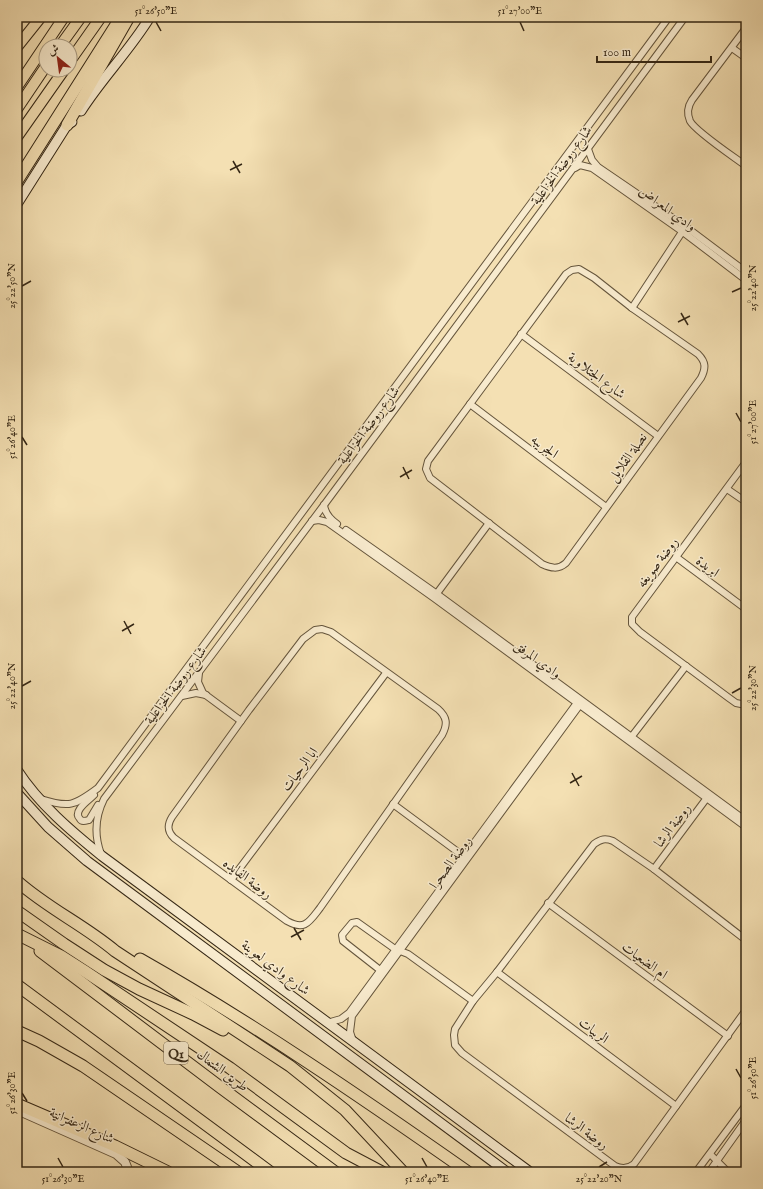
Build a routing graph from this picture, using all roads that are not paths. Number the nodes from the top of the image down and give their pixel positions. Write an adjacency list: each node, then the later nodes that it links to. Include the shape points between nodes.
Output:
1 (41, 17): 12 (main road)
2 (64, 17): 18 (main road)
3 (81, 17): 11 (main road)
4 (101, 17): 14 (main road)
5 (121, 17): 25 (highway)
6 (129, 17): 20 (highway)
7 (150, 17): 20 (main road, via 76,118)
8 (669, 17): 54 (street, شارع روضة الخزاعلية)
9 (685, 17): 22 (street, شارع روضة الخزاعلية)
10 (746, 28): 13 (street)
11 (66, 38)
12 (17, 47)
13 (732, 48): 15 (street); 23 (street, via 692,100 688,116 697,130)
14 (78, 50)
15 (746, 58)
16 (38, 78): 19 (main road)
17 (58, 78): 21 (main road)
18 (17, 87)
19 (17, 109)
20 (67, 125): 26 (main road)
21 (17, 137)
22 (588, 149): 24 (street, شارع روضة الخزاعلية); 27 (street, وادي المعراض, via 598,167)
23 (746, 166)
24 (574, 169): 27 (street, وادي المعراض, via 580,165 592,168); 37 (street, شارع روضة الخزاعلية)
25 (17, 181)
26 (17, 204)
27 (684, 230): 28 (street, وادي المعراض); 29 (street, وادي المعراض); 30 (street)
28 (746, 272)
29 (746, 280)
30 (632, 308): 31 (street, نصلة القلايل, via 594,278 576,269 566,274); 33 (street, نصلة القلايل, via 698,354 705,365 701,378)
31 (521, 334): 32 (street, نصلة القلايل); 33 (street, شارع الجتلاوية)
32 (470, 404): 38 (street, الجريبه); 40 (street, نصلة القلايل, via 428,461 426,469 430,478)
33 (658, 436): 38 (street, نصلة القلايل)
34 (746, 462): 35 (street, روضة صويغه)
35 (728, 488): 36 (street); 41 (street, روضة صويغه)
36 (746, 502)
37 (324, 505): 39 (street, شارع روضة الخزاعلية); 42 (street, وادي المرفق, via 331,520)
38 (606, 507): 40 (street, نصلة القلايل, via 566,563 556,568 542,564)
39 (312, 520): 42 (street, وادي المرفق, via 327,522); 45 (street, شارع روضة الخزاعلية)
40 (489, 523): 42 (street)
41 (676, 557): 43 (street, ابريدة); 44 (street, روضة صويغه, via 633,614 632,620 635,628)
42 (436, 596): 49 (street, وادي المرفق)
43 (746, 609)
44 (686, 666): 50 (street, روضة صويغه, via 736,702); 52 (street)
45 (199, 673): 47 (street, شارع روضة الخزاعلية); 48 (street, via 199,686)
46 (386, 673): 51 (street, روضة الفايده, via 331,632 315,630 303,639); 59 (street, روضة الفايده, via 438,709 444,715 446,723 442,735); 65 (street, ابا الرحيات)
47 (181, 696): 48 (street, via 191,693); 56 (street, شارع روضة الخزاعلية)
48 (206, 696): 51 (street)
49 (580, 702): 52 (street, وادي المرفق); 63 (street, روضة الصحرا)
50 (746, 705)
51 (241, 721): 65 (street, روضة الفايده, via 168,825 174,838)
52 (630, 739): 57 (street, وادي المرفق)
53 (17, 770): 58 (main road, شارع وادي لعوينة)
54 (98, 788): 56 (street, via 78,813 81,820 89,820); 58 (street, شارع روضة الخزاعلية, via 82,800 71,804)
55 (17, 793): 99 (main road, شارع وادي لعوينة, via 48,827 87,861)
56 (108, 793): 62 (street, شارع روضة الخزاعلية, via 97,820 96,834)
57 (708, 797): 60 (street, وادي المرفق); 61 (street, وادي المرفق); 64 (street, روضة الرشا)
58 (39, 799): 62 (main road, شارع وادي لعوينة)
59 (393, 804): 63 (street); 65 (street, روضة الفايده, via 320,908 311,920 303,925 296,926 287,922)
60 (746, 821)
61 (746, 827)
62 (102, 856): 78 (main road, شارع وادي لعوينة)
63 (465, 858): 72 (street, روضة الصحرا)
64 (654, 869): 67 (street, روضة الرشا, via 613,841 599,840); 71 (street, روضة الرشا)
65 (231, 880)
66 (17, 882): 70 (highway)
67 (548, 903): 74 (street, روضة الرشا); 80 (street, ام الضعيات)
68 (17, 911): 82 (highway, via 104,970 194,1014)
69 (18, 934): 91 (highway, via 86,972 218,1060 346,1153); 96 (highway, طريق الشمال / Q1)
70 (99, 937): 82 (highway, via 115,951); 98 (highway, via 156,968 259,1032)
71 (746, 940)
72 (398, 950): 73 (street, روضة الصحرا); 73 (street, via 357,922 352,923 341,938); 76 (street, via 408,954); 81 (street, روضة الصحرا, via 352,1016 350,1032)
73 (380, 970): 78 (street, روضة الصحرا, via 349,1013 341,1019)
74 (497, 972): 76 (street, روضة الرشا); 85 (street, الربيات)
75 (17, 985): 95 (highway)
76 (473, 1001): 85 (street, روضة الرشا, via 455,1029 454,1039 457,1048 615,1166 624,1169 632,1166)
77 (746, 1010): 80 (street, روضة الرشا)
78 (327, 1022): 81 (main road, شارع وادي لعوينة)
79 (17, 1031): 94 (highway, via 83,1066)
80 (728, 1036): 85 (street, روضة الرشا)
81 (354, 1042): 100 (main road, شارع وادي لعوينة)
82 (290, 1066): 97 (highway, via 345,1110)
83 (17, 1104): 93 (highway)
84 (746, 1105): 88 (street)
85 (676, 1106)
86 (17, 1110): 92 (street, شارع الزعفرانية, via 116,1154 126,1162)
87 (746, 1120): 89 (street)
88 (710, 1154): 89 (street); 90 (street)
89 (717, 1161): 102 (street); 103 (street)
90 (702, 1165): 101 (street); 102 (street)
91 (378, 1170)
92 (128, 1172)
93 (168, 1172)
94 (238, 1172)
95 (270, 1172)
96 (336, 1172)
97 (403, 1172)
98 (468, 1172)
99 (507, 1172)
100 (530, 1172)
101 (696, 1172)
102 (710, 1172)
103 (728, 1172)

